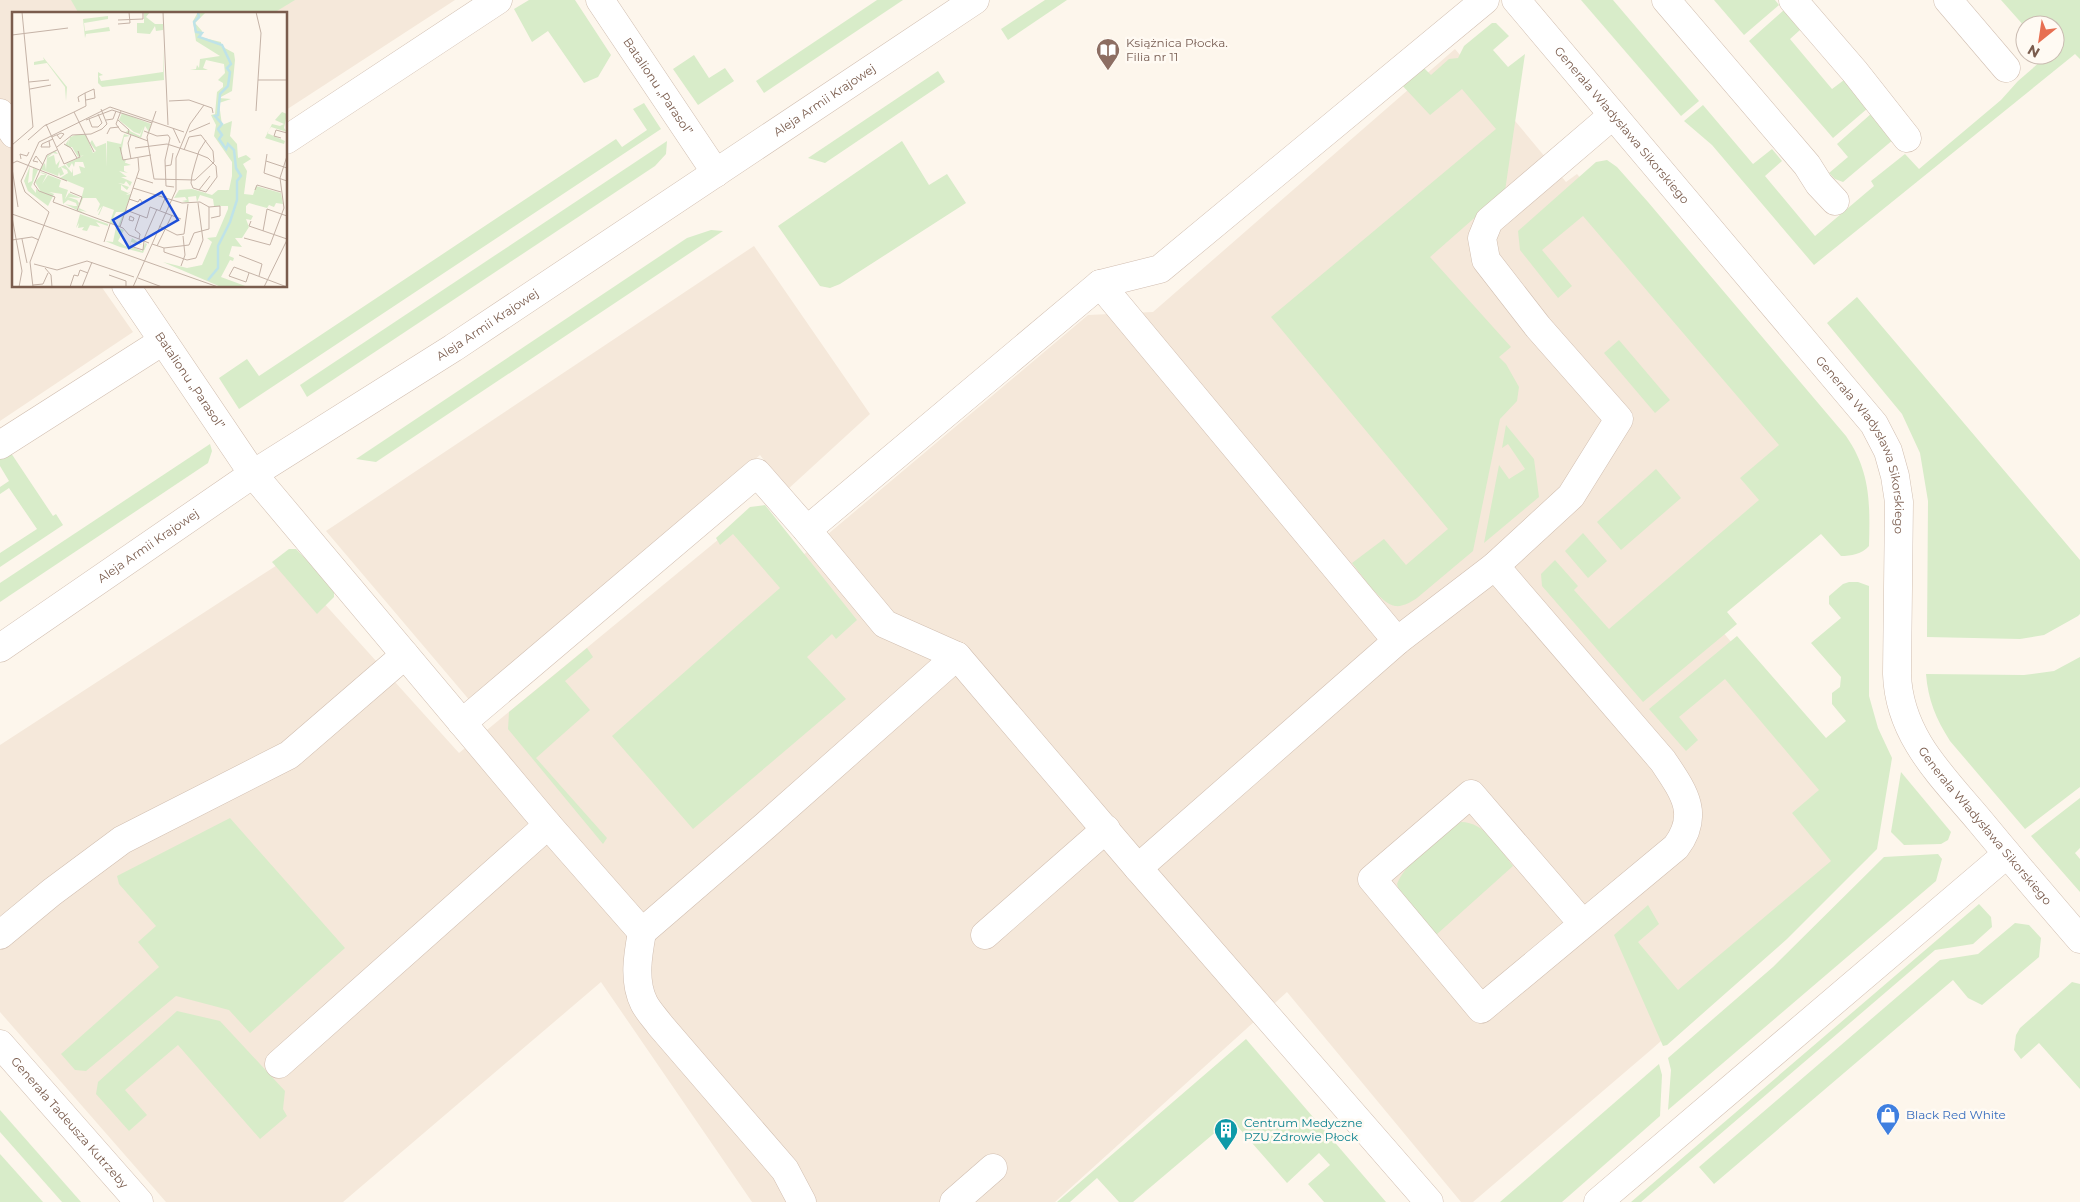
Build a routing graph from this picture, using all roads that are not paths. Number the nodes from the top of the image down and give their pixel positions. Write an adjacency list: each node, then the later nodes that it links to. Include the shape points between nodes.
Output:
1 (498, 0): 14 (street)
2 (600, 0): 15 (street, Batalionu „Parasol”)
3 (975, 0): 15 (street, Aleja Armii Krajowej)
4 (1484, 0): 17 (street, via 1160,269)
5 (1516, 0): 11 (street, Generała Władysława Sikorskiego)
6 (1666, 0): 16 (street)
7 (1794, 0): 13 (street)
8 (1948, 0): 9 (street)
9 (2006, 68)
10 (0, 113): 12 (street)
11 (1613, 115): 23 (street, via 1489,222 1482,238 1486,260 1496,275 1619,419 1571,496); 31 (street, Generała Władysława Sikorskiego, via 1862,408 1881,437 1892,464 1899,502 1897,688 1903,713 1922,752)
12 (12, 131)
13 (1907, 138)
14 (288, 139)
15 (716, 173): 21 (street, Aleja Armii Krajowej, via 453,348)
16 (1835, 201)
17 (1100, 284): 22 (street); 24 (street)
18 (127, 288): 19 (street, Batalionu „Parasol”)
19 (163, 341): 20 (street); 21 (street, Batalionu „Parasol”)
20 (0, 445)
21 (253, 474): 25 (street, Aleja Armii Krajowej); 26 (street, Batalionu „Parasol”)
22 (807, 530): 27 (street, via 885,624); 28 (street, via 757,473)
23 (1495, 566): 24 (street); 33 (street, via 1663,761 1684,796 1689,825 1684,837)
24 (1397, 641): 32 (street)
25 (0, 648)
26 (405, 655): 28 (street, Batalionu „Parasol”); 35 (street, via 289,755 122,840)
27 (957, 656): 30 (street); 34 (street)
28 (462, 723): 29 (street, Batalionu „Parasol”)
29 (548, 825): 34 (street, Batalionu „Parasol”); 39 (street)
30 (1106, 828): 32 (street); 36 (street)
31 (2007, 854): 37 (street, Generała Władysława Sikorskiego); 45 (street)
32 (1138, 868): 44 (street)
33 (1583, 924): 33 (street, via 1481,1009 1372,879 1471,794)
34 (642, 932): 42 (street, via 637,957 643,1002 660,1026 785,1170)
35 (0, 934)
36 (985, 935)
37 (2080, 940)
38 (0, 1044): 41 (street, Generała Tadeusza Kutrzeby)
39 (279, 1064)
40 (993, 1168): 43 (street)
41 (139, 1202)
42 (802, 1202)
43 (954, 1202)
44 (1429, 1202)
45 (1598, 1202)

